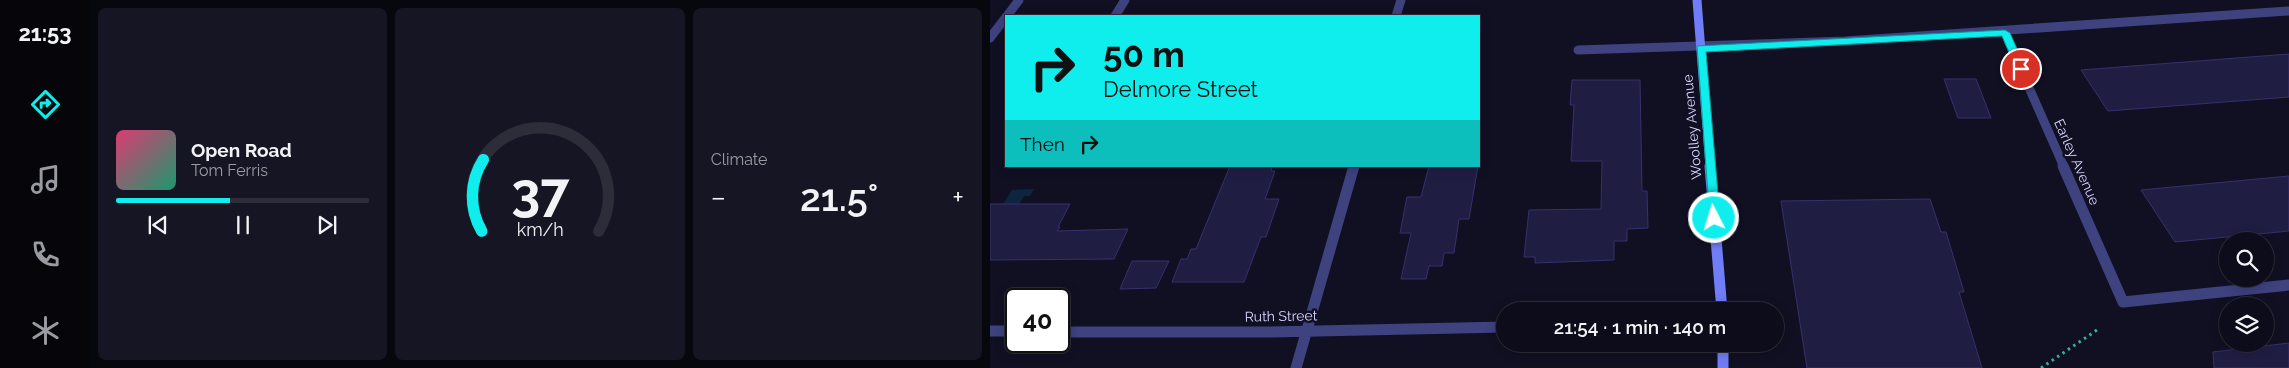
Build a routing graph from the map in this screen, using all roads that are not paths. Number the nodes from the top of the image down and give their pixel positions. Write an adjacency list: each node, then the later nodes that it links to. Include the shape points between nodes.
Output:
1 (1020, 0): 6 (street)
2 (1125, 0): 7 (street)
3 (1401, 0): 8 (street)
4 (1696, 0): 12 (street, Woolley Avenue)
5 (2289, 10): 10 (street)
6 (1008, 15)
7 (1116, 15)
8 (1396, 15)
9 (1005, 18): 11 (street)
10 (2005, 33): 12 (street); 15 (street, Earley Avenue, via 2123,302)
11 (990, 38)
12 (1701, 49): 13 (street); 16 (street, Woolley Avenue)
13 (1578, 50)
14 (1354, 167): 18 (street)
15 (2289, 285)
16 (1721, 302)
17 (1496, 327): 18 (street, Ruth Street)
18 (1307, 330): 21 (street, Ruth Street); 23 (street)
19 (990, 331): 20 (street)
20 (1005, 331)
21 (1070, 332)
22 (1723, 352): 24 (street)
23 (1296, 368)
24 (1723, 368)

